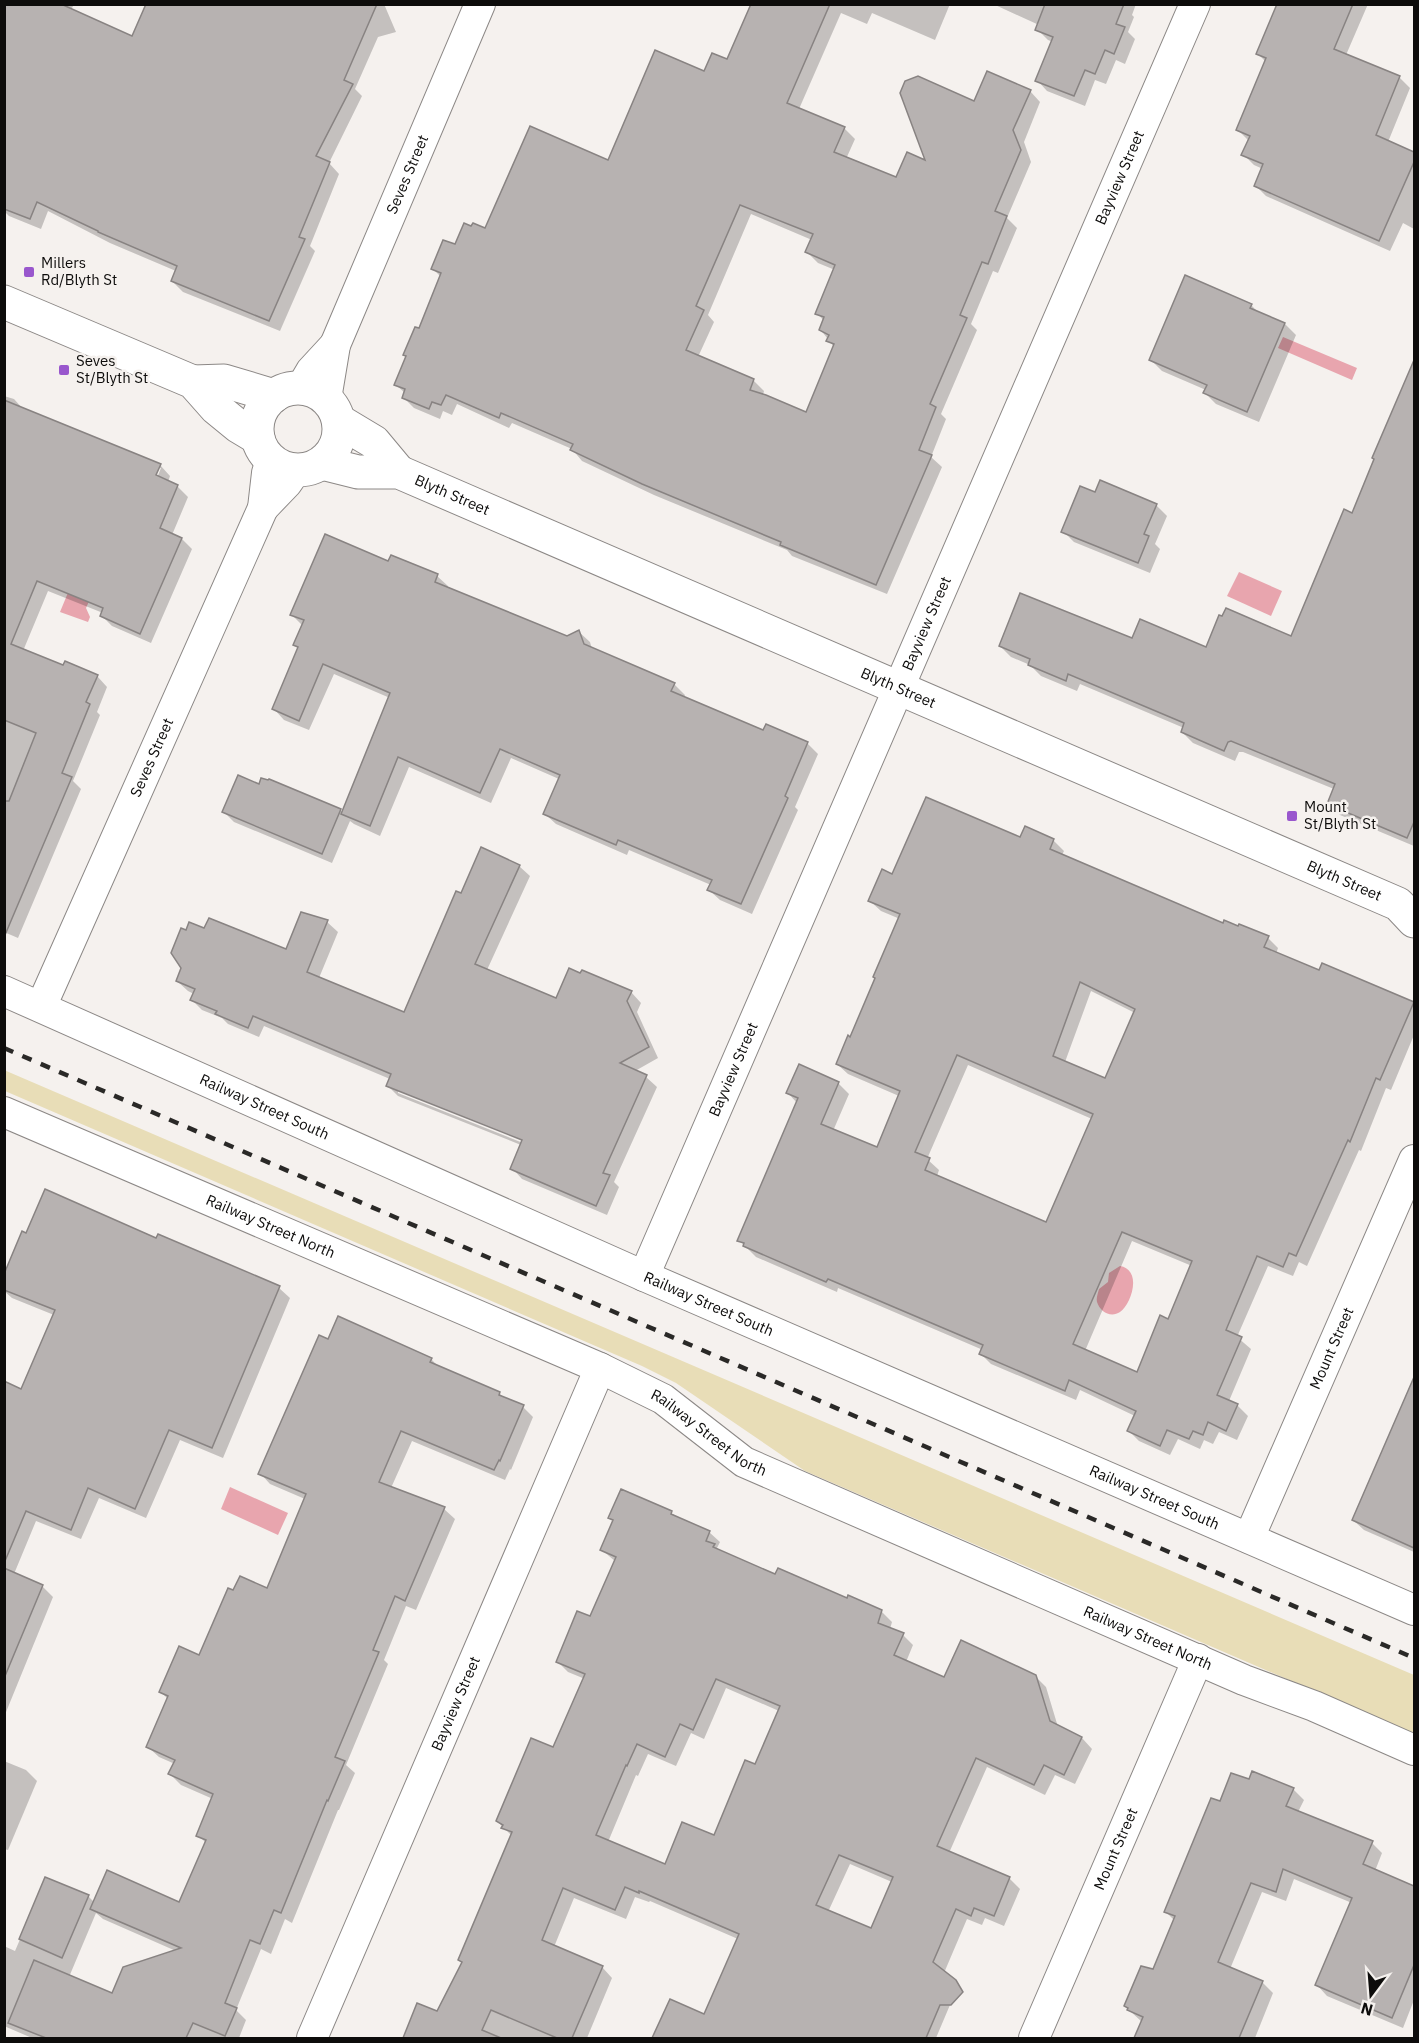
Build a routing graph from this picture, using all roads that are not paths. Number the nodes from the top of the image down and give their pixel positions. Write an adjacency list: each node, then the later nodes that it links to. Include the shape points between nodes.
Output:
1 (480, 4): 5 (street, Seves Street, via 334,345 311,371)
2 (1195, 4): 8 (street, Bayview Street)
3 (4, 302): 4 (street, Blyth Street)
4 (193, 382): 5 (street, Blyth Street, via 224,381); 6 (street, Blyth Street, via 238,426)
5 (310, 401): 6 (street, via 265,406 258,418); 6 (street, via 339,435 336,447 328,458); 7 (street, Blyth Street, via 374,442)
6 (287, 458): 7 (street, Blyth Street, via 358,472); 11 (street, Seves Street, via 287,483 263,508)
7 (399, 472): 8 (street, Blyth Street)
8 (899, 690): 9 (street, Blyth Street); 14 (street, Bayview Street)
9 (1409, 910)
10 (4, 991): 11 (street, Railway Street South)
11 (41, 1007): 14 (street, Railway Street South)
12 (4, 1112): 15 (street, Railway Street North)
13 (1414, 1160): 16 (street, Mount Street)
14 (644, 1276): 16 (street, Railway Street South)
15 (600, 1368): 18 (street, Railway Street North, via 663,1400 744,1462); 20 (street, Bayview Street)
16 (1249, 1538): 17 (street, Railway Street South)
17 (1414, 1610)
18 (1198, 1659): 19 (street, Railway Street North); 21 (street, Mount Street)
19 (1414, 1750)
20 (312, 2038)
21 (1034, 2038)

